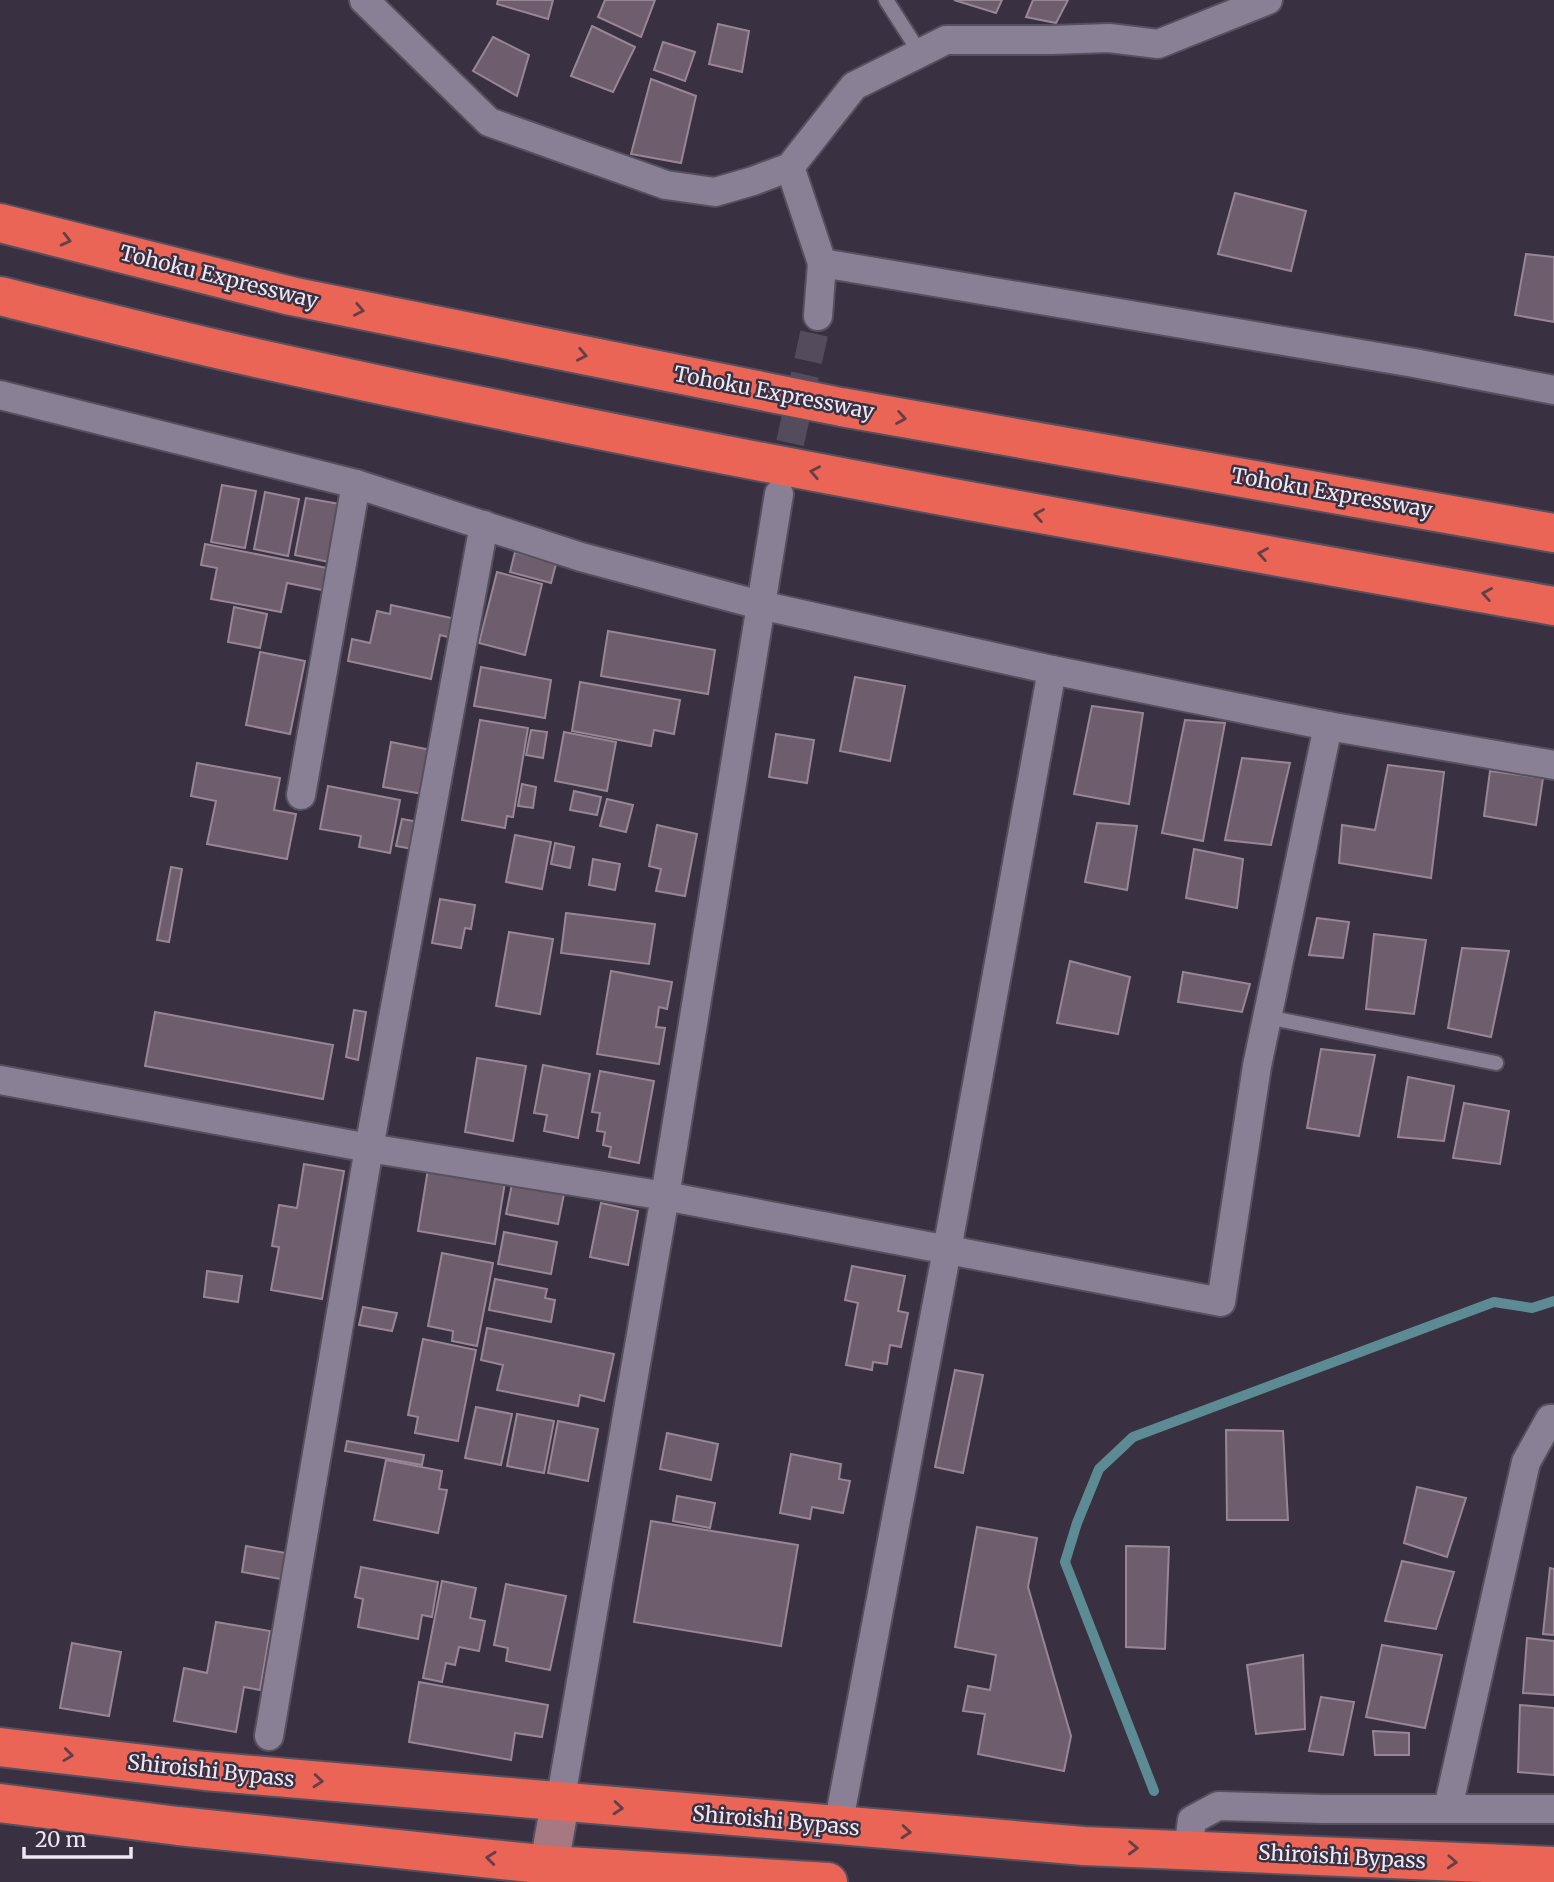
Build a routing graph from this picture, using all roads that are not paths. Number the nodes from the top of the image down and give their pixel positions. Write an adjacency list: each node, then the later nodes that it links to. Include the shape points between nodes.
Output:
1 (364, 0): 5 (street, via 489,122 666,184 715,192)
2 (886, 0): 4 (lane)
3 (1268, 0): 4 (street, via 1158,44 1109,38 946,40)
4 (920, 53): 5 (street, via 854,86)
5 (790, 167): 7 (street)
6 (0, 223): 15 (highway, Tohoku Expressway, one-way to 15, via 291,296 841,407)
7 (822, 263): 9 (street); 10 (street)
8 (0, 296): 17 (highway, one-way to 8, via 739,457 252,357)
9 (818, 316)
10 (1554, 390)
11 (0, 395): 12 (street)
12 (356, 484): 14 (street); 21 (street)
13 (779, 494): 16 (street)
14 (484, 525): 16 (street, via 581,557); 25 (street)
15 (1554, 533)
16 (760, 605): 18 (street); 26 (street)
17 (1554, 606)
18 (1052, 670): 19 (street); 27 (street)
19 (1328, 726): 20 (street); 22 (street)
20 (1554, 765)
21 (301, 794)
22 (1267, 1017): 23 (lane); 27 (street, via 1221,1302)
23 (1496, 1063)
24 (0, 1080): 25 (street)
25 (369, 1149): 26 (street); 29 (street)
26 (664, 1196): 27 (street); 32 (street)
27 (947, 1250): 35 (street)
28 (1554, 1419): 33 (street, via 1526,1462)
29 (270, 1735)
30 (0, 1747): 32 (highway, Shiroishi Bypass, one-way to 32)
31 (0, 1803): 38 (highway, one-way to 31)
32 (560, 1803): 35 (highway, Shiroishi Bypass, one-way to 35); 38 (street)
33 (1448, 1808): 34 (street); 36 (street, via 1218,1805 1192,1820)
34 (1554, 1809)
35 (838, 1826): 36 (highway, Shiroishi Bypass, one-way to 36)
36 (1188, 1850): 37 (highway, Shiroishi Bypass, one-way to 37)
37 (1554, 1866)
38 (548, 1873): 39 (highway)
39 (828, 1882)

